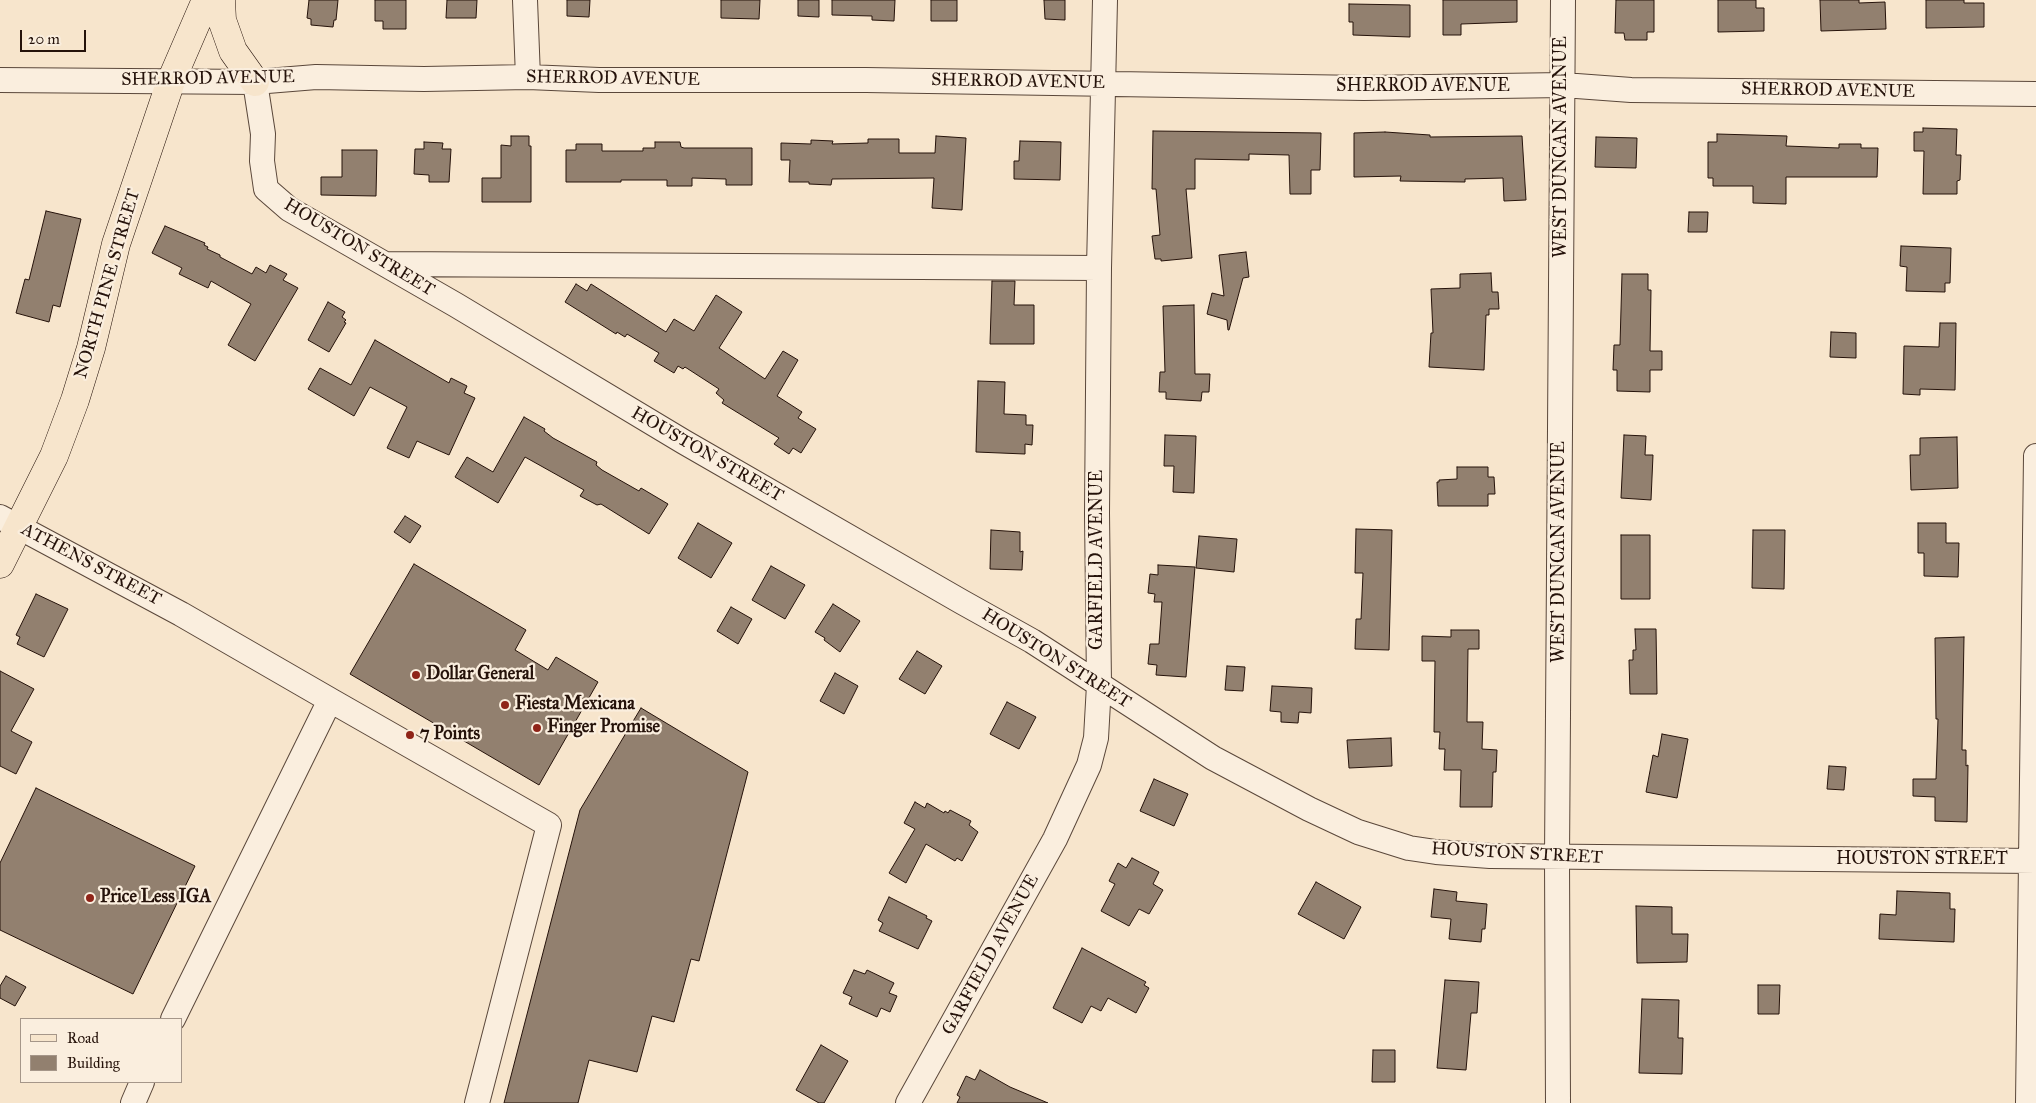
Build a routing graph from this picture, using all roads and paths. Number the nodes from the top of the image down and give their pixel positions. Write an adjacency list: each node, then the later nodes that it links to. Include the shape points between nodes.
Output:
1 (206, 0): 8 (main road, NORTH PINE STREET)
2 (221, 0): 9 (main road, via 222,20 233,51)
3 (525, 0): 6 (street)
4 (1105, 0): 10 (street, GARFIELD AVENUE)
5 (1563, 0): 11 (street, WEST DUNCAN AVENUE)
6 (528, 77): 9 (street, SHERROD AVENUE, via 316,77); 10 (street, SHERROD AVENUE)
7 (0, 80): 8 (street, SHERROD AVENUE)
8 (171, 81): 9 (street, SHERROD AVENUE); 16 (main road, NORTH PINE STREET, via 116,244 75,400 54,456)
9 (255, 82): 13 (street, HOUSTON STREET, via 263,134 266,189 289,209)
10 (1102, 84): 11 (street, SHERROD AVENUE, via 1364,88); 14 (street, GARFIELD AVENUE)
11 (1563, 86): 12 (street, SHERROD AVENUE, via 1631,90); 20 (street, WEST DUNCAN AVENUE)
12 (2036, 94)
13 (385, 264): 14 (street); 18 (street, HOUSTON STREET, via 692,447 1032,641)
14 (1099, 268): 18 (street, GARFIELD AVENUE)
15 (2036, 456): 21 (street)
16 (10, 522): 17 (main road, NORTH PINE STREET); 19 (street, ATHENS STREET, via 181,614)
17 (0, 564)
18 (1099, 685): 20 (street, HOUSTON STREET, via 1213,758 1358,832 1409,848 1436,852); 26 (street, GARFIELD AVENUE, via 1096,738 1082,781 1055,839)
19 (330, 700): 22 (street); 25 (street, ATHENS STREET, via 549,825)
20 (1557, 858): 21 (street, HOUSTON STREET); 27 (street, WEST DUNCAN AVENUE)
21 (2033, 861): 28 (street)
22 (172, 1018)
23 (142, 1083): 24 (street)
24 (133, 1103)
25 (477, 1103)
26 (908, 1103)
27 (1558, 1103)
28 (2028, 1103)

